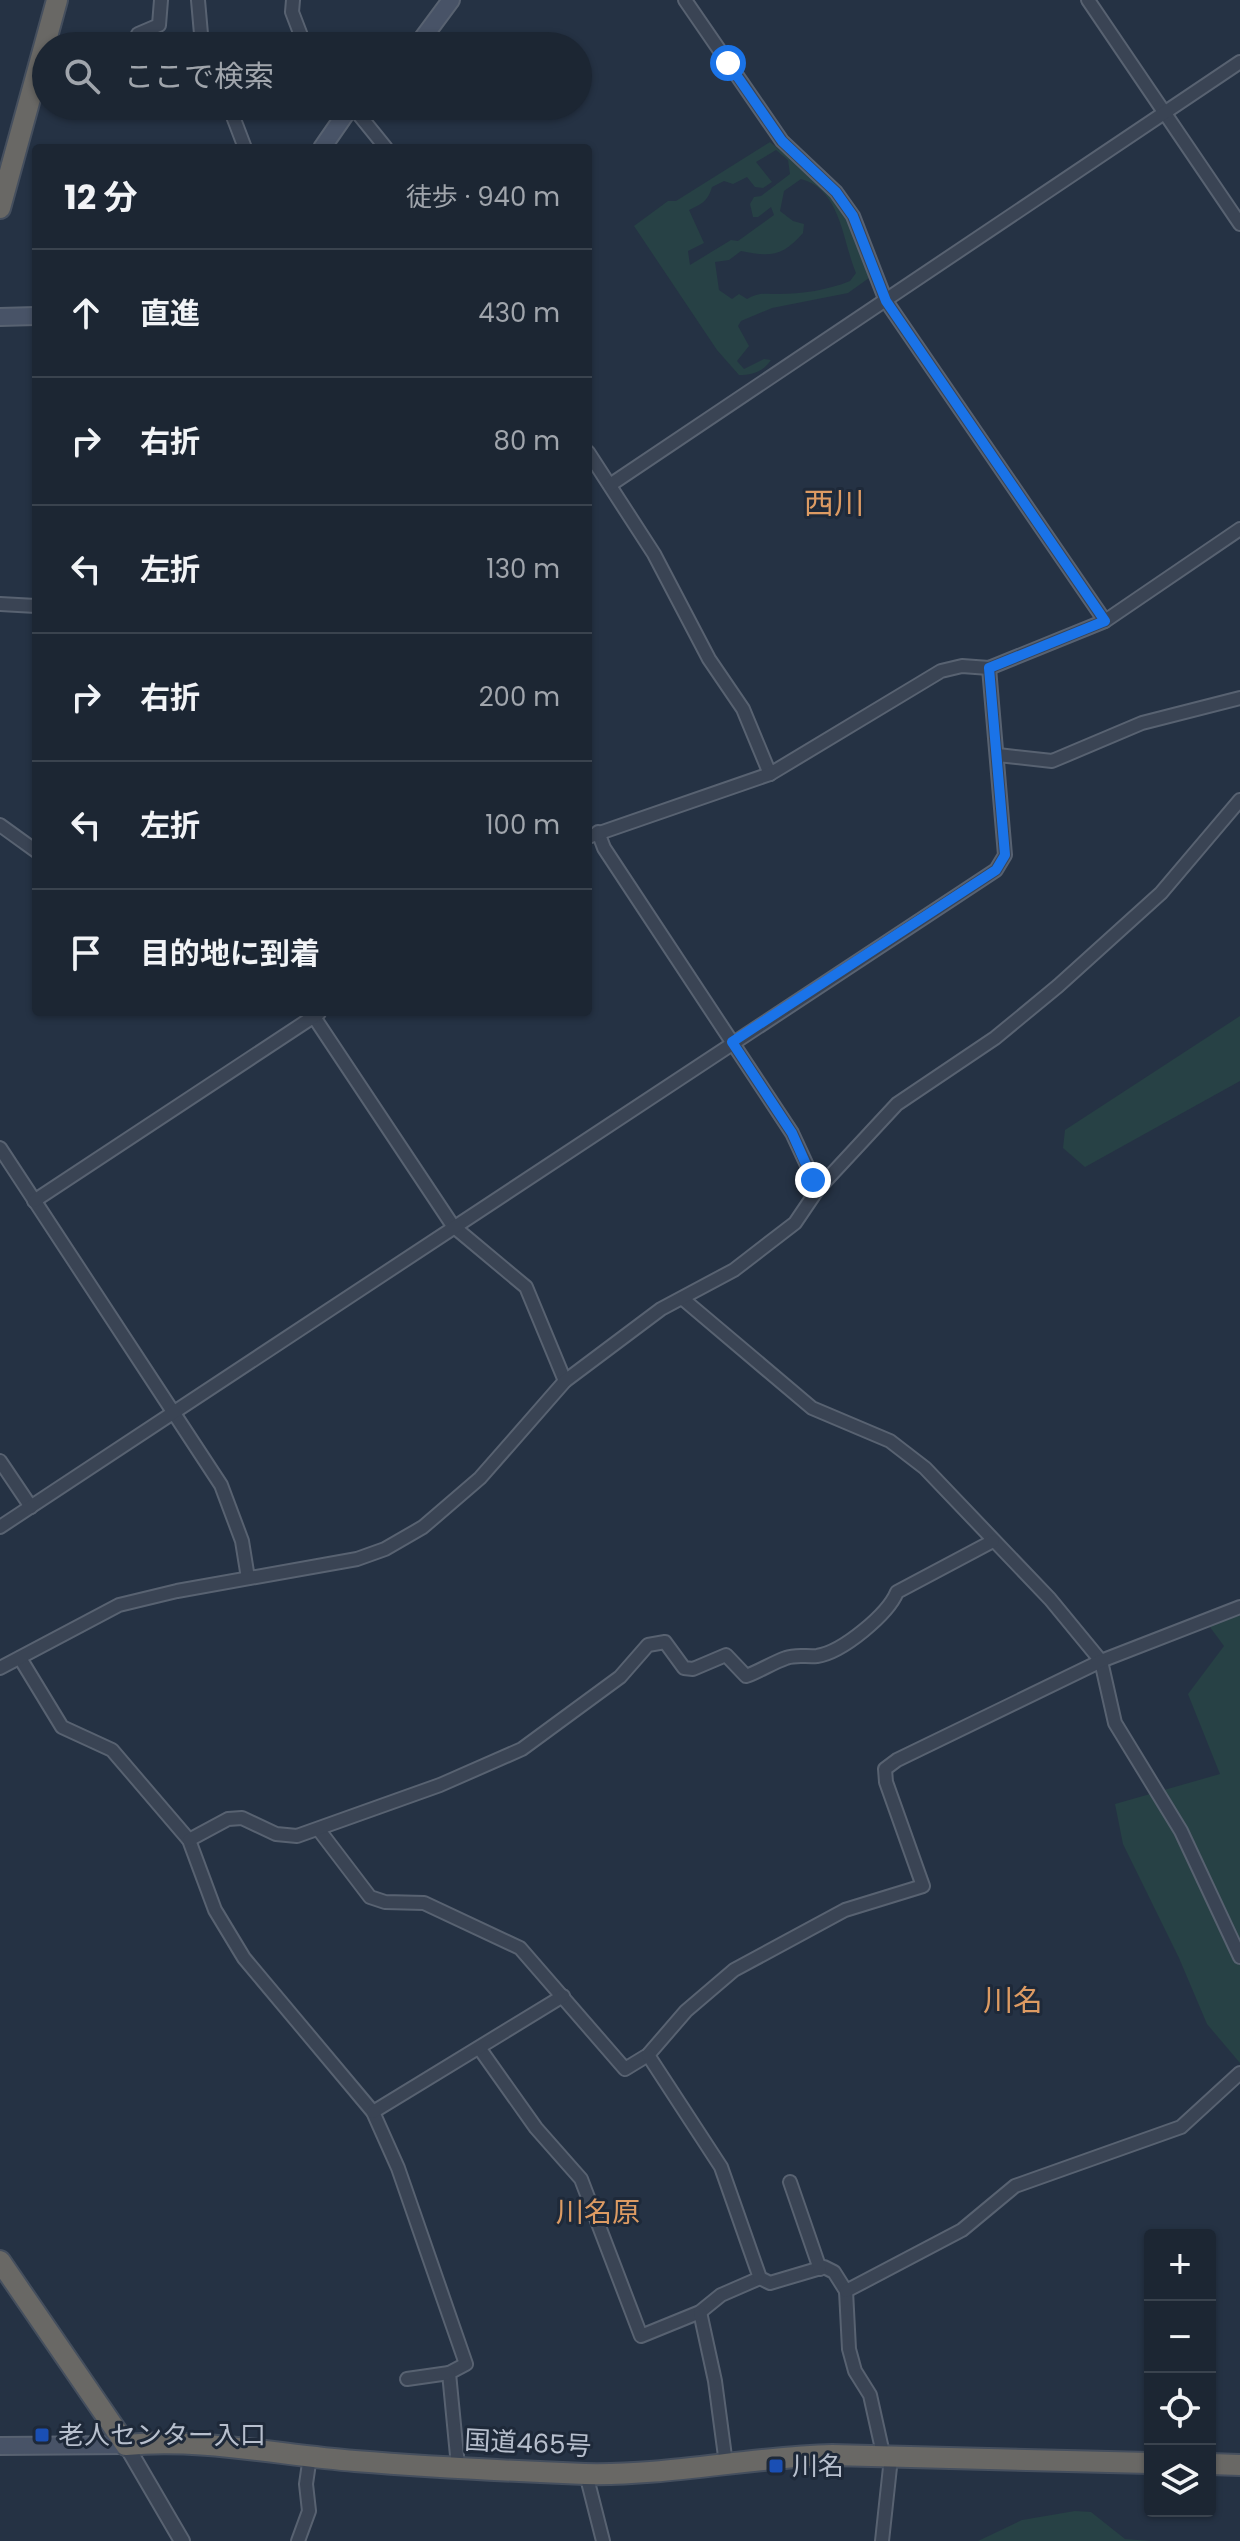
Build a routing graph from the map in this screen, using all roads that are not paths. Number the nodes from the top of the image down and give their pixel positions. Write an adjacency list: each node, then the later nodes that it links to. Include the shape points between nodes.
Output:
1 (57, 0): 8 (highway)
2 (161, 0): 9 (street, via 159,25)
3 (198, 0): 10 (street)
4 (293, 0): 11 (street)
5 (451, 0): 12 (main road)
6 (685, 0): 24 (street, via 782,141 836,192 853,216)
7 (1088, 0): 15 (street)
8 (52, 32)
9 (143, 32)
10 (201, 32)
11 (300, 32)
12 (427, 32)
13 (1240, 62): 15 (street)
14 (32, 104): 22 (highway)
15 (1165, 114): 23 (street); 24 (street)
16 (234, 120): 19 (street)
17 (342, 120): 20 (main road)
18 (363, 120): 21 (street)
19 (243, 144)
20 (325, 144)
21 (383, 144)
22 (0, 208)
23 (1240, 224)
24 (886, 301): 28 (street); 32 (street)
25 (32, 316): 26 (main road)
26 (0, 317)
27 (592, 458): 28 (street)
28 (610, 485): 36 (street, via 743,709)
29 (1240, 529): 32 (street)
30 (0, 604): 31 (street)
31 (32, 606)
32 (1105, 621): 33 (street)
33 (989, 668): 35 (street); 36 (street, via 941,671)
34 (1240, 698): 35 (street, via 1142,723 1052,761)
35 (998, 755): 43 (street, via 1005,855 996,870)
36 (770, 774): 39 (street)
37 (1240, 800): 45 (street, via 1161,893 995,1038 897,1104)
38 (0, 825): 40 (street)
39 (593, 835): 43 (street)
40 (32, 848)
41 (314, 1016): 46 (street)
42 (318, 1016): 47 (street)
43 (732, 1042): 45 (street, via 792,1133); 47 (street)
44 (0, 1148): 46 (street)
45 (818, 1189): 48 (street, via 795,1223 734,1270)
46 (34, 1201): 50 (street)
47 (453, 1226): 49 (street, via 526,1287); 50 (street)
48 (683, 1299): 49 (street, via 661,1309); 54 (street, via 812,1408 890,1441 925,1468)
49 (565, 1381): 55 (street, via 480,1478 423,1527 357,1559)
50 (174, 1411): 52 (street); 55 (street, via 221,1485 242,1541)
51 (0, 1461): 52 (street)
52 (31, 1507): 53 (street)
53 (0, 1527)
54 (993, 1541): 58 (street); 60 (street, via 897,1592 864,1633 821,1656 788,1657 746,1676 726,1655 684,1668 665,1642 657,1641 595,1698 522,1749)
55 (248, 1578): 57 (street, via 119,1605)
56 (1240, 1607): 58 (street)
57 (20, 1658): 59 (street); 61 (street, via 62,1727 112,1750)
58 (1101, 1661): 62 (street, via 1115,1723 1181,1831); 65 (street, via 885,1769 923,1886 845,1910 734,1970 686,2011)
59 (0, 1668)
60 (319, 1830): 61 (street, via 276,1834 242,1818 228,1819); 63 (street, via 370,1897 424,1903 520,1948)
61 (189, 1840): 67 (street, via 215,1910 244,1958)
62 (1240, 1957)
63 (563, 1996): 64 (street); 65 (street, via 625,2069)
64 (480, 2049): 67 (street); 73 (street, via 536,2128 581,2179 641,2336)
65 (648, 2055): 71 (street, via 721,2167)
66 (1240, 2073): 72 (street, via 1181,2127 1015,2186 962,2230)
67 (373, 2112): 74 (street, via 398,2168 466,2364)
68 (790, 2182): 70 (street)
69 (0, 2261): 76 (highway)
70 (820, 2269): 71 (street, via 770,2283); 72 (street, via 834,2272)
71 (760, 2278): 73 (street, via 721,2295)
72 (846, 2291): 79 (street, via 849,2349 870,2395)
73 (700, 2312): 81 (street)
74 (449, 2373): 75 (street); 84 (street)
75 (407, 2379)
76 (126, 2445): 77 (main road); 78 (highway, 国道465号, via 213,2445); 86 (street)
77 (0, 2446)
78 (310, 2456): 84 (highway, 国道465号); 87 (street, via 309,2511)
79 (887, 2458): 80 (highway, 国道465号); 81 (highway, 国道465号, via 791,2456); 89 (street)
80 (1144, 2463)
81 (726, 2464): 85 (highway, 国道465号)
82 (1216, 2464): 83 (highway)
83 (1240, 2465)
84 (458, 2466): 85 (highway, 国道465号)
85 (586, 2474): 88 (street)
86 (182, 2541)
87 (298, 2541)
88 (603, 2541)
89 (882, 2541)

